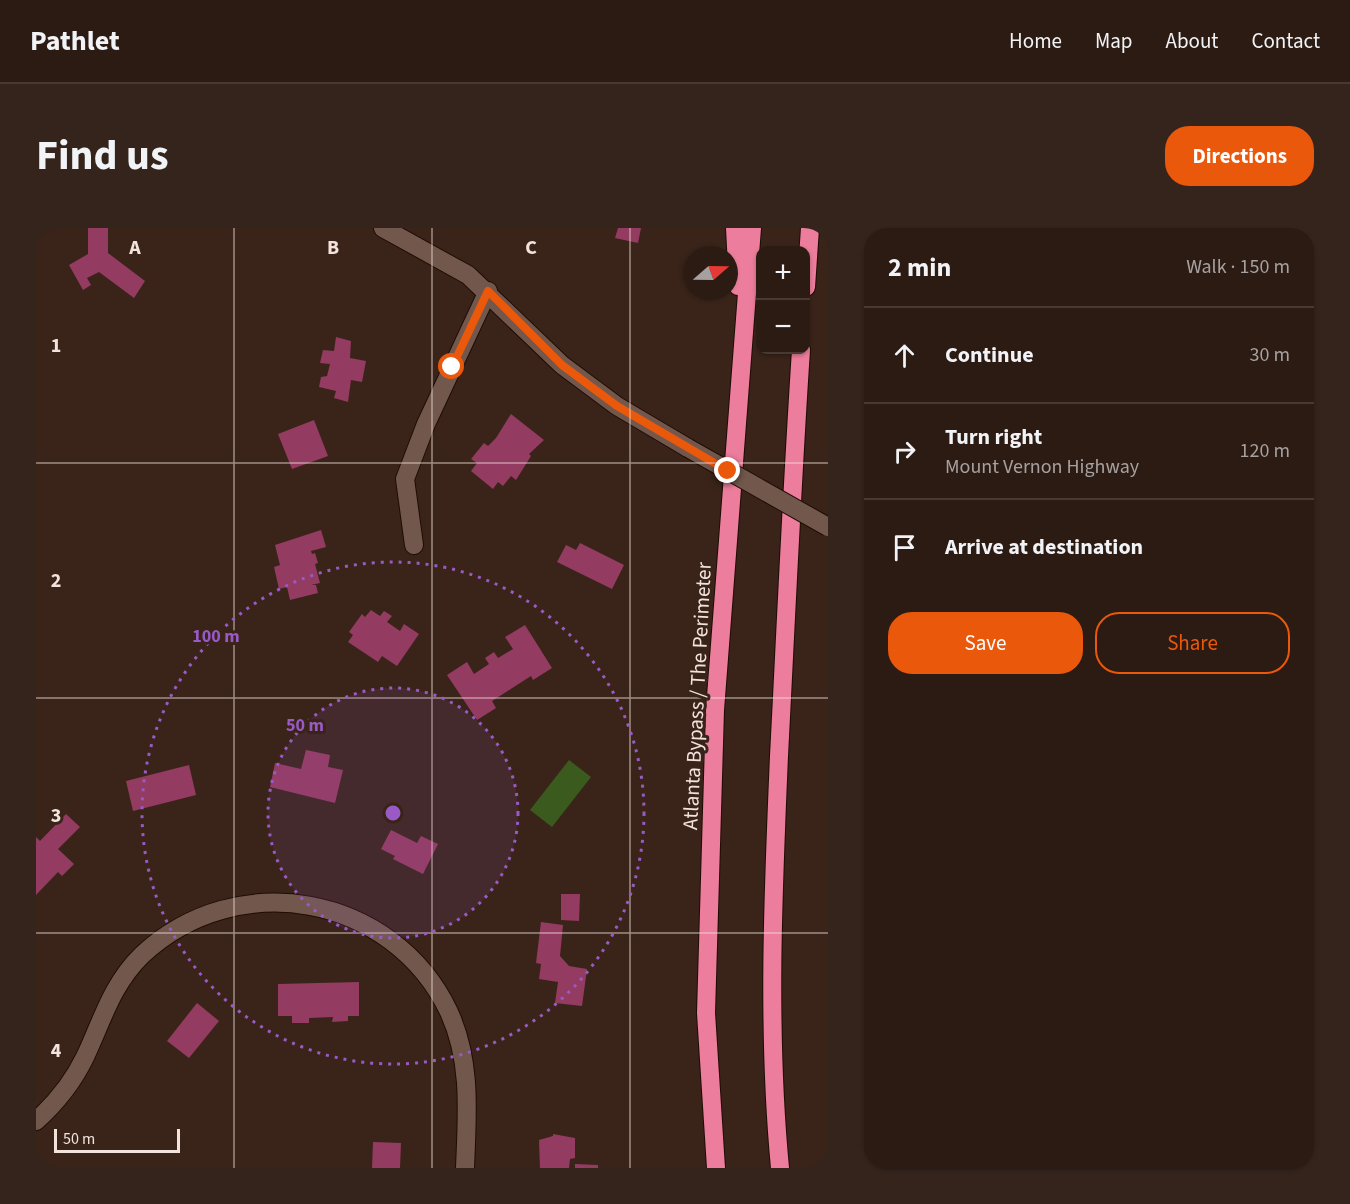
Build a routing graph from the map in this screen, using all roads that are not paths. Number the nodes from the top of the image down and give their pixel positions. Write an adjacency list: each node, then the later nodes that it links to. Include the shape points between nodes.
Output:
1 (383, 228): 6 (street, via 468,275)
2 (735, 228): 8 (highway)
3 (752, 228): 8 (highway, Atlanta Bypass / The Perimeter)
4 (810, 228): 5 (highway)
5 (809, 246)
6 (488, 291): 9 (street, bridge, via 562,365 617,406); 10 (street, via 426,424 405,479)
7 (801, 354): 14 (highway, via 771,937 774,1108)
8 (742, 374): 13 (highway, Atlanta Bypass / The Perimeter, via 715,710 706,1013)
9 (828, 527)
10 (414, 545)
11 (36, 1122): 12 (street, via 73,1079 109,998 142,955 197,920 221,910 288,902 333,910 375,929 408,955 437,990 456,1030 466,1071)
12 (465, 1168)
13 (716, 1168)
14 (780, 1168)

